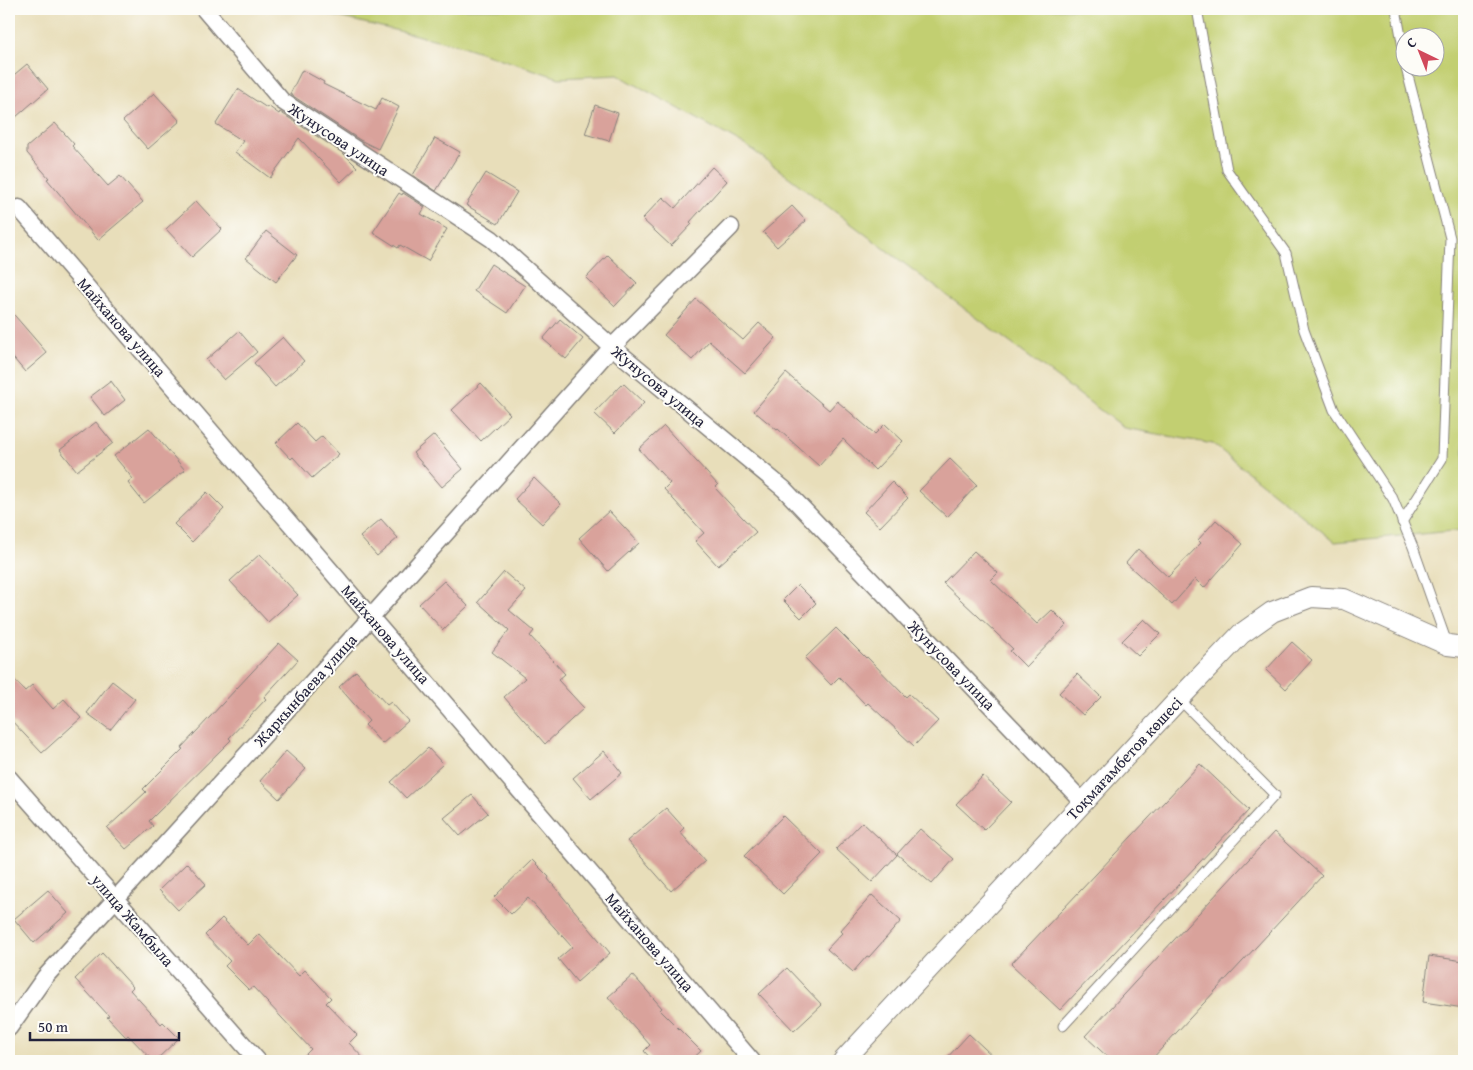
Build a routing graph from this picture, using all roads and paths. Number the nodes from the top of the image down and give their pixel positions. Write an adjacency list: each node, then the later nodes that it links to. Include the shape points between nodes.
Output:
1 (204, 9): 8 (street, Жунусова улица, via 282,101 492,239)
2 (1197, 9): 9 (lane, via 1227,170 1286,254 1304,330 1334,410 1393,499)
3 (1396, 9): 4 (lane)
4 (1399, 28)
5 (1409, 78): 9 (lane, via 1450,238 1442,459)
6 (14, 209): 10 (street, Майханова улица)
7 (731, 227): 8 (street, Жаркынбаева улица)
8 (612, 347): 10 (street, Жаркынбаева улица); 14 (street, Жунусова улица, via 784,489)
9 (1402, 522): 11 (lane)
10 (371, 617): 15 (street, Жаркынбаева улица); 19 (street, Майханова улица)
11 (1456, 646): 12 (street, Тоқмағамбетов көшесі, via 1344,599 1311,597 1272,612 1241,634)
12 (1179, 699): 14 (street, Тоқмағамбетов көшесі); 16 (lane, via 1275,795)
13 (9, 778): 15 (street, улица Жамбыла)
14 (1083, 802): 20 (street, Тоқмағамбетов көшесі)
15 (115, 900): 17 (street, Жаркынбаева улица, via 45,977); 18 (street, улица Жамбыла)
16 (1063, 1026)
17 (9, 1028)
18 (258, 1061)
19 (752, 1061)
20 (843, 1061)

